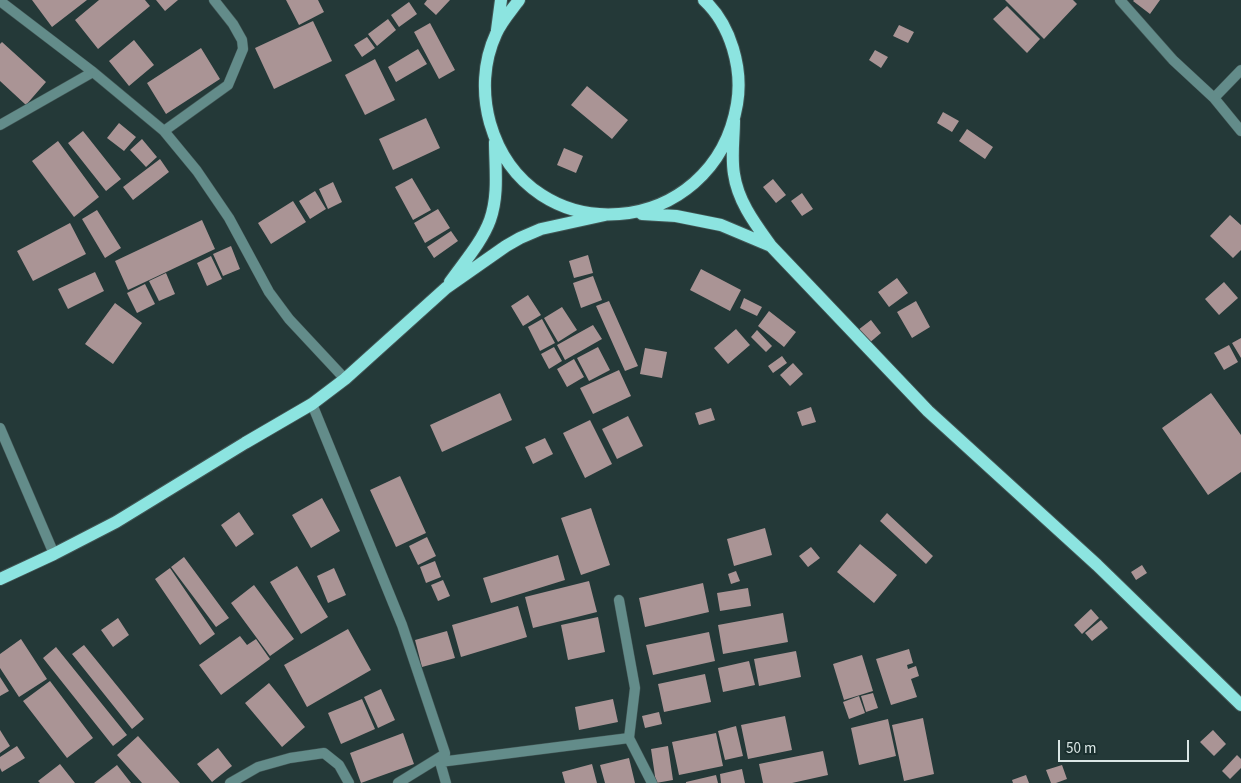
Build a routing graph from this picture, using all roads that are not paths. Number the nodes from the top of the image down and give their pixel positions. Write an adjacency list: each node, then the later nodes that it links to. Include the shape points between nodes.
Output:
1 (214, 0): 15 (street, via 233,24 242,40 242,49 228,85)
2 (501, 0): 9 (main road)
3 (519, 0): 9 (main road)
4 (704, 0): 8 (main road)
5 (717, 0): 8 (main road)
6 (1120, 0): 12 (street, via 1173,60)
7 (0, 1): 11 (street)
8 (724, 27): 13 (main road, via 738,72)
9 (496, 33): 17 (main road, via 485,68 485,105)
10 (1241, 70): 12 (street)
11 (93, 72): 14 (street); 15 (street)
12 (1214, 98): 16 (street)
13 (734, 120): 18 (main road, via 720,153 698,181 668,202); 20 (main road, via 734,175 750,217)
14 (0, 125)
15 (164, 131): 22 (street, via 229,218 269,292 289,319)
16 (1241, 131)
17 (495, 140): 19 (main road, via 513,170 539,193 570,209); 21 (main road, via 495,189 490,220)
18 (634, 213): 19 (main road); 20 (main road, via 676,216 721,225)
19 (605, 215): 21 (main road, via 542,229 520,238)
20 (771, 246): 28 (main road, via 928,412 1097,565)
21 (446, 288): 22 (main road)
22 (345, 379): 23 (main road)
23 (312, 404): 25 (main road, via 244,442 116,522); 30 (street, via 402,625)
24 (0, 428): 25 (street)
25 (54, 554): 26 (main road)
26 (0, 579)
27 (620, 600): 29 (street, via 636,688)
28 (1241, 705)
29 (629, 738): 30 (street); 35 (street)
30 (443, 758): 33 (street); 34 (street)
31 (230, 783): 32 (street, via 258,767 324,753 339,765)
32 (348, 783)
33 (398, 783)
34 (446, 783)
35 (652, 783)

